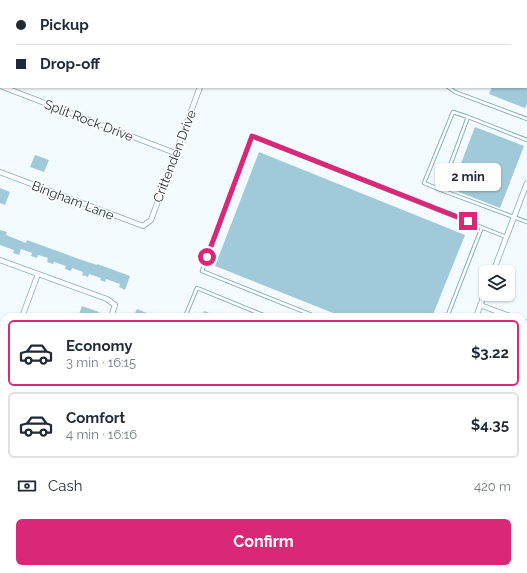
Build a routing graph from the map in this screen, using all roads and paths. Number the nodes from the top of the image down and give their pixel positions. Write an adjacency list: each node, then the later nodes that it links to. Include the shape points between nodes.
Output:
1 (6, 88): 7 (street, Split Rock Drive)
2 (200, 88): 7 (street, Crittenden Drive)
3 (449, 88): 5 (lane)
4 (468, 117): 6 (lane); 10 (lane); 10 (lane, via 453,112 424,183)
5 (527, 119)
6 (527, 140)
7 (175, 153): 13 (street, Crittenden Drive, via 151,220)
8 (0, 172): 13 (street, Bingham Lane, via 135,224)
9 (527, 183): 11 (street)
10 (441, 190): 11 (lane)
11 (514, 217): 12 (lane); 15 (street)
12 (527, 222)
13 (146, 224)
14 (482, 227): 15 (lane); 25 (lane, via 252,136 202,271); 26 (lane)
15 (506, 237): 17 (street)
16 (0, 260): 18 (street)
17 (496, 265)
18 (38, 274): 21 (street); 22 (street, via 107,299 115,305)
19 (482, 301): 20 (street)
20 (480, 305): 27 (street); 28 (street)
21 (23, 313)
22 (113, 313)
23 (188, 313): 24 (lane, via 197,288)
24 (258, 313)
25 (307, 313)
26 (449, 313)
27 (477, 313)
28 (501, 313)

